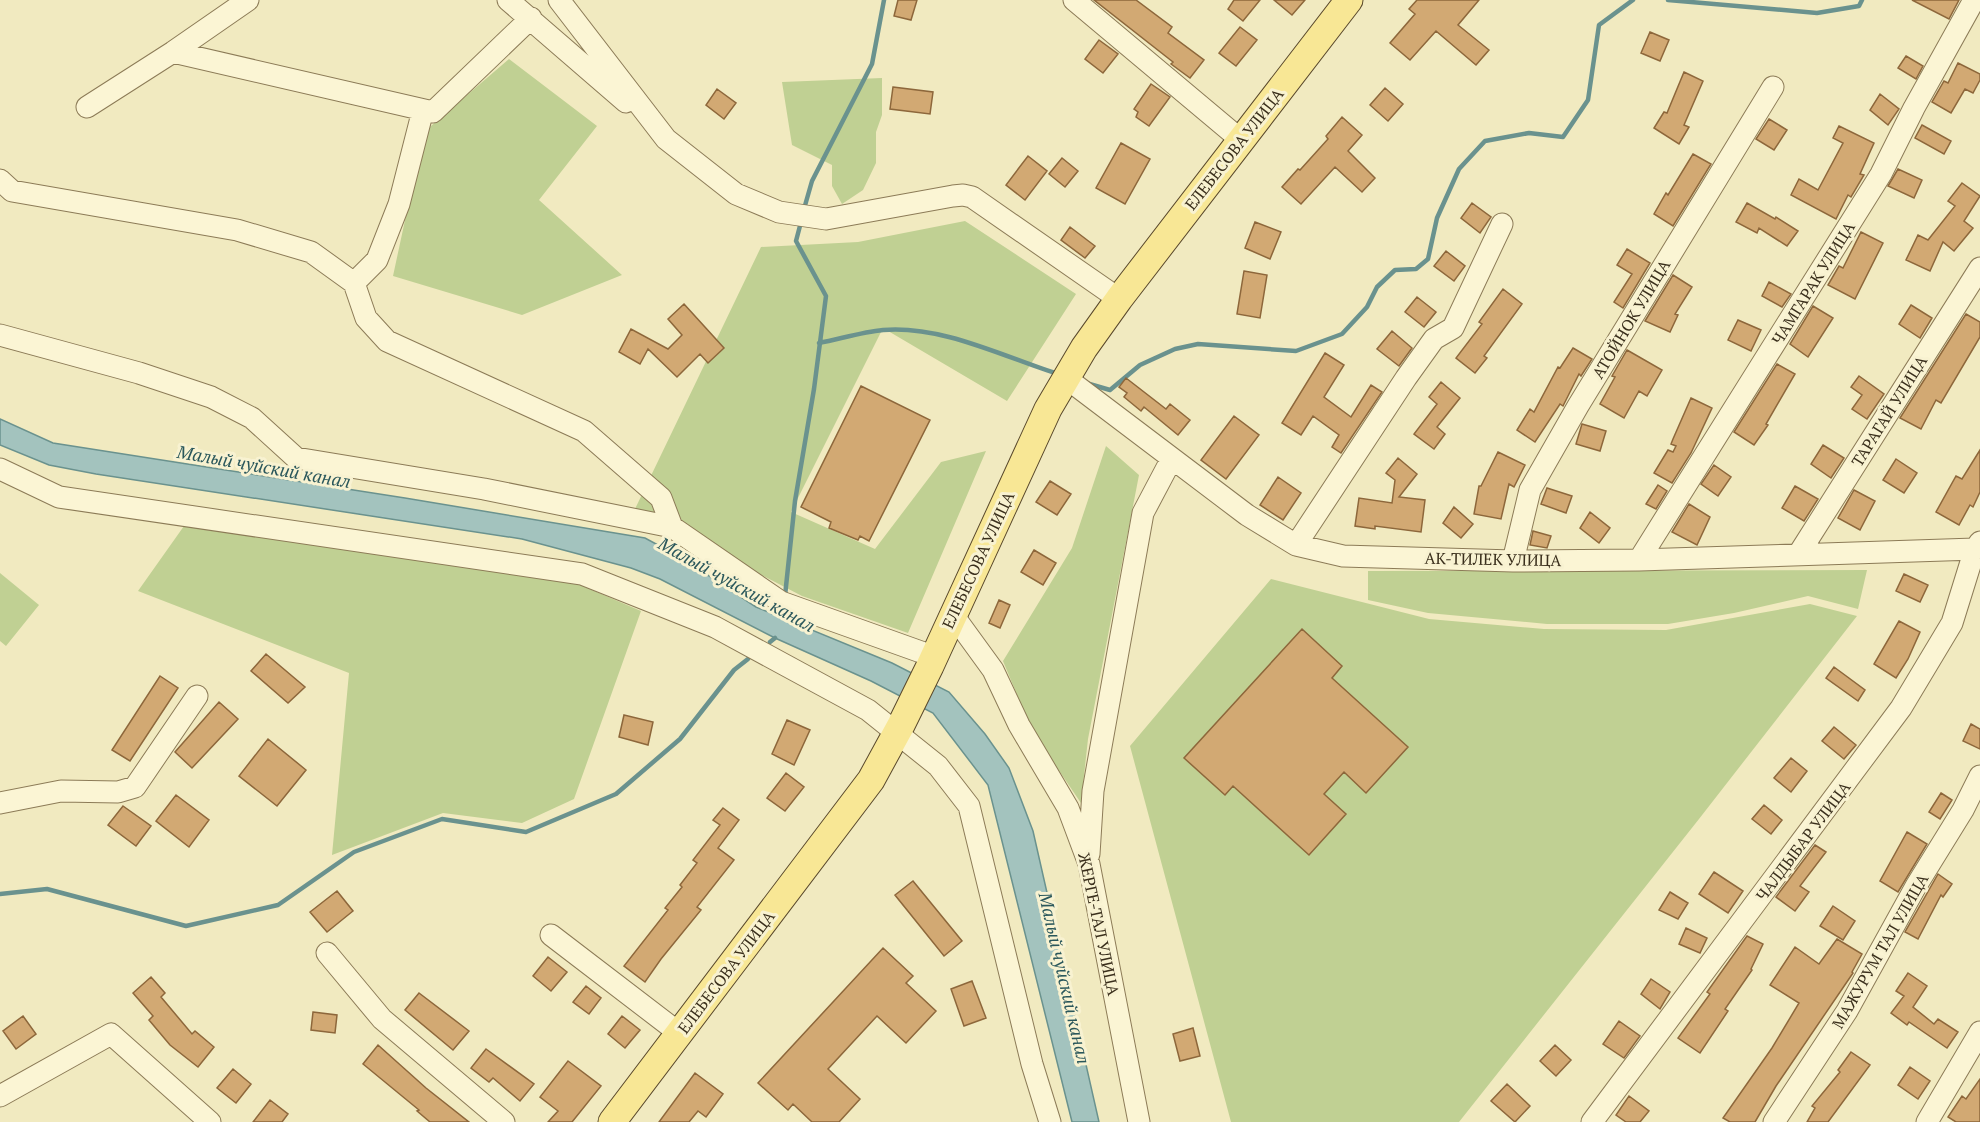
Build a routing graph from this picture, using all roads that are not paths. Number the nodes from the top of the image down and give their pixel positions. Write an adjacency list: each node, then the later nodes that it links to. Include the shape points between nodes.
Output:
1 (248, 0): 8 (street)
2 (508, 0): 7 (street)
3 (559, 0): 12 (street)
4 (1074, 0): 13 (street)
5 (1349, 0): 13 (main road, ЕЛЕБЕСОВА УЛИЦА)
6 (1974, 0): 27 (street, ЧАМГАРАК УЛИЦА, via 1881,174)
7 (531, 18): 11 (street, via 433,112); 12 (street)
8 (173, 52): 10 (street); 11 (street)
9 (1773, 87): 28 (street, АТОЙНОК УЛИЦА, via 1530,490)
10 (87, 107)
11 (423, 110): 17 (street, via 399,204 378,260)
12 (666, 139): 18 (street, via 736,194 779,212 826,219 953,196 972,197)
13 (1241, 140): 18 (main road, ЕЛЕБЕСОВА УЛИЦА)
14 (0, 180): 17 (street, via 12,191 237,230 311,252)
15 (1502, 224): 24 (street, via 1453,328 1434,339)
16 (1980, 268): 26 (street, ТАРАГАЙ УЛИЦА)
17 (354, 283): 23 (street, via 366,318 387,341 584,431 661,498)
18 (1119, 299): 20 (main road, ЕЛЕБЕСОВА УЛИЦА)
19 (0, 335): 23 (street, via 211,397 252,418 296,458 484,489)
20 (1066, 378): 21 (street, АК-ТИЛЕК УЛИЦА); 29 (main road, ЕЛЕБЕСОВА УЛИЦА)
21 (1171, 460): 24 (street, АК-ТИЛЕК УЛИЦА); 35 (street, via 1143,513 1093,791)
22 (0, 469): 32 (street, via 59,497 582,574 715,627)
23 (672, 527): 30 (street, via 782,602 921,652)
24 (1296, 545): 28 (street, АК-ТИЛЕК УЛИЦА, via 1343,556)
25 (1977, 545): 26 (street, АК-ТИЛЕК УЛИЦА); 46 (street, ЧАЛДЫБАР УЛИЦА, via 1953,623 1901,708)
26 (1798, 555): 27 (street, АК-ТИЛЕК УЛИЦА)
27 (1639, 560): 28 (street, АК-ТИЛЕК УЛИЦА)
28 (1513, 561)
29 (953, 615): 30 (main road, ЕЛЕБЕСОВА УЛИЦА); 35 (street, ЖЕРГЕ-ТАЛ УЛИЦА, via 993,670 1019,725 1068,808)
30 (931, 662): 32 (main road, ЕЛЕБЕСОВА УЛИЦА)
31 (197, 696): 34 (street, via 135,787 118,792 61,791)
32 (899, 728): 39 (main road, ЕЛЕБЕСОВА УЛИЦА, via 871,780); 44 (street, via 938,766 969,806 1032,1064)
33 (1980, 776): 47 (street, МАЖУРУМ ТАЛ УЛИЦА, via 1847,1011)
34 (0, 803)
35 (1089, 864): 45 (street, ЖЕРГЕ-ТАЛ УЛИЦА)
36 (551, 935): 39 (street)
37 (327, 953): 42 (street, via 382,1019)
38 (1980, 1032): 48 (street)
39 (679, 1034): 43 (main road, ЕЛЕБЕСОВА УЛИЦА)
40 (0, 1096): 41 (street, via 111,1034)
41 (210, 1122)
42 (504, 1122)
43 (612, 1122)
44 (1050, 1122)
45 (1139, 1122)
46 (1592, 1122)
47 (1774, 1122)
48 (1927, 1122)

